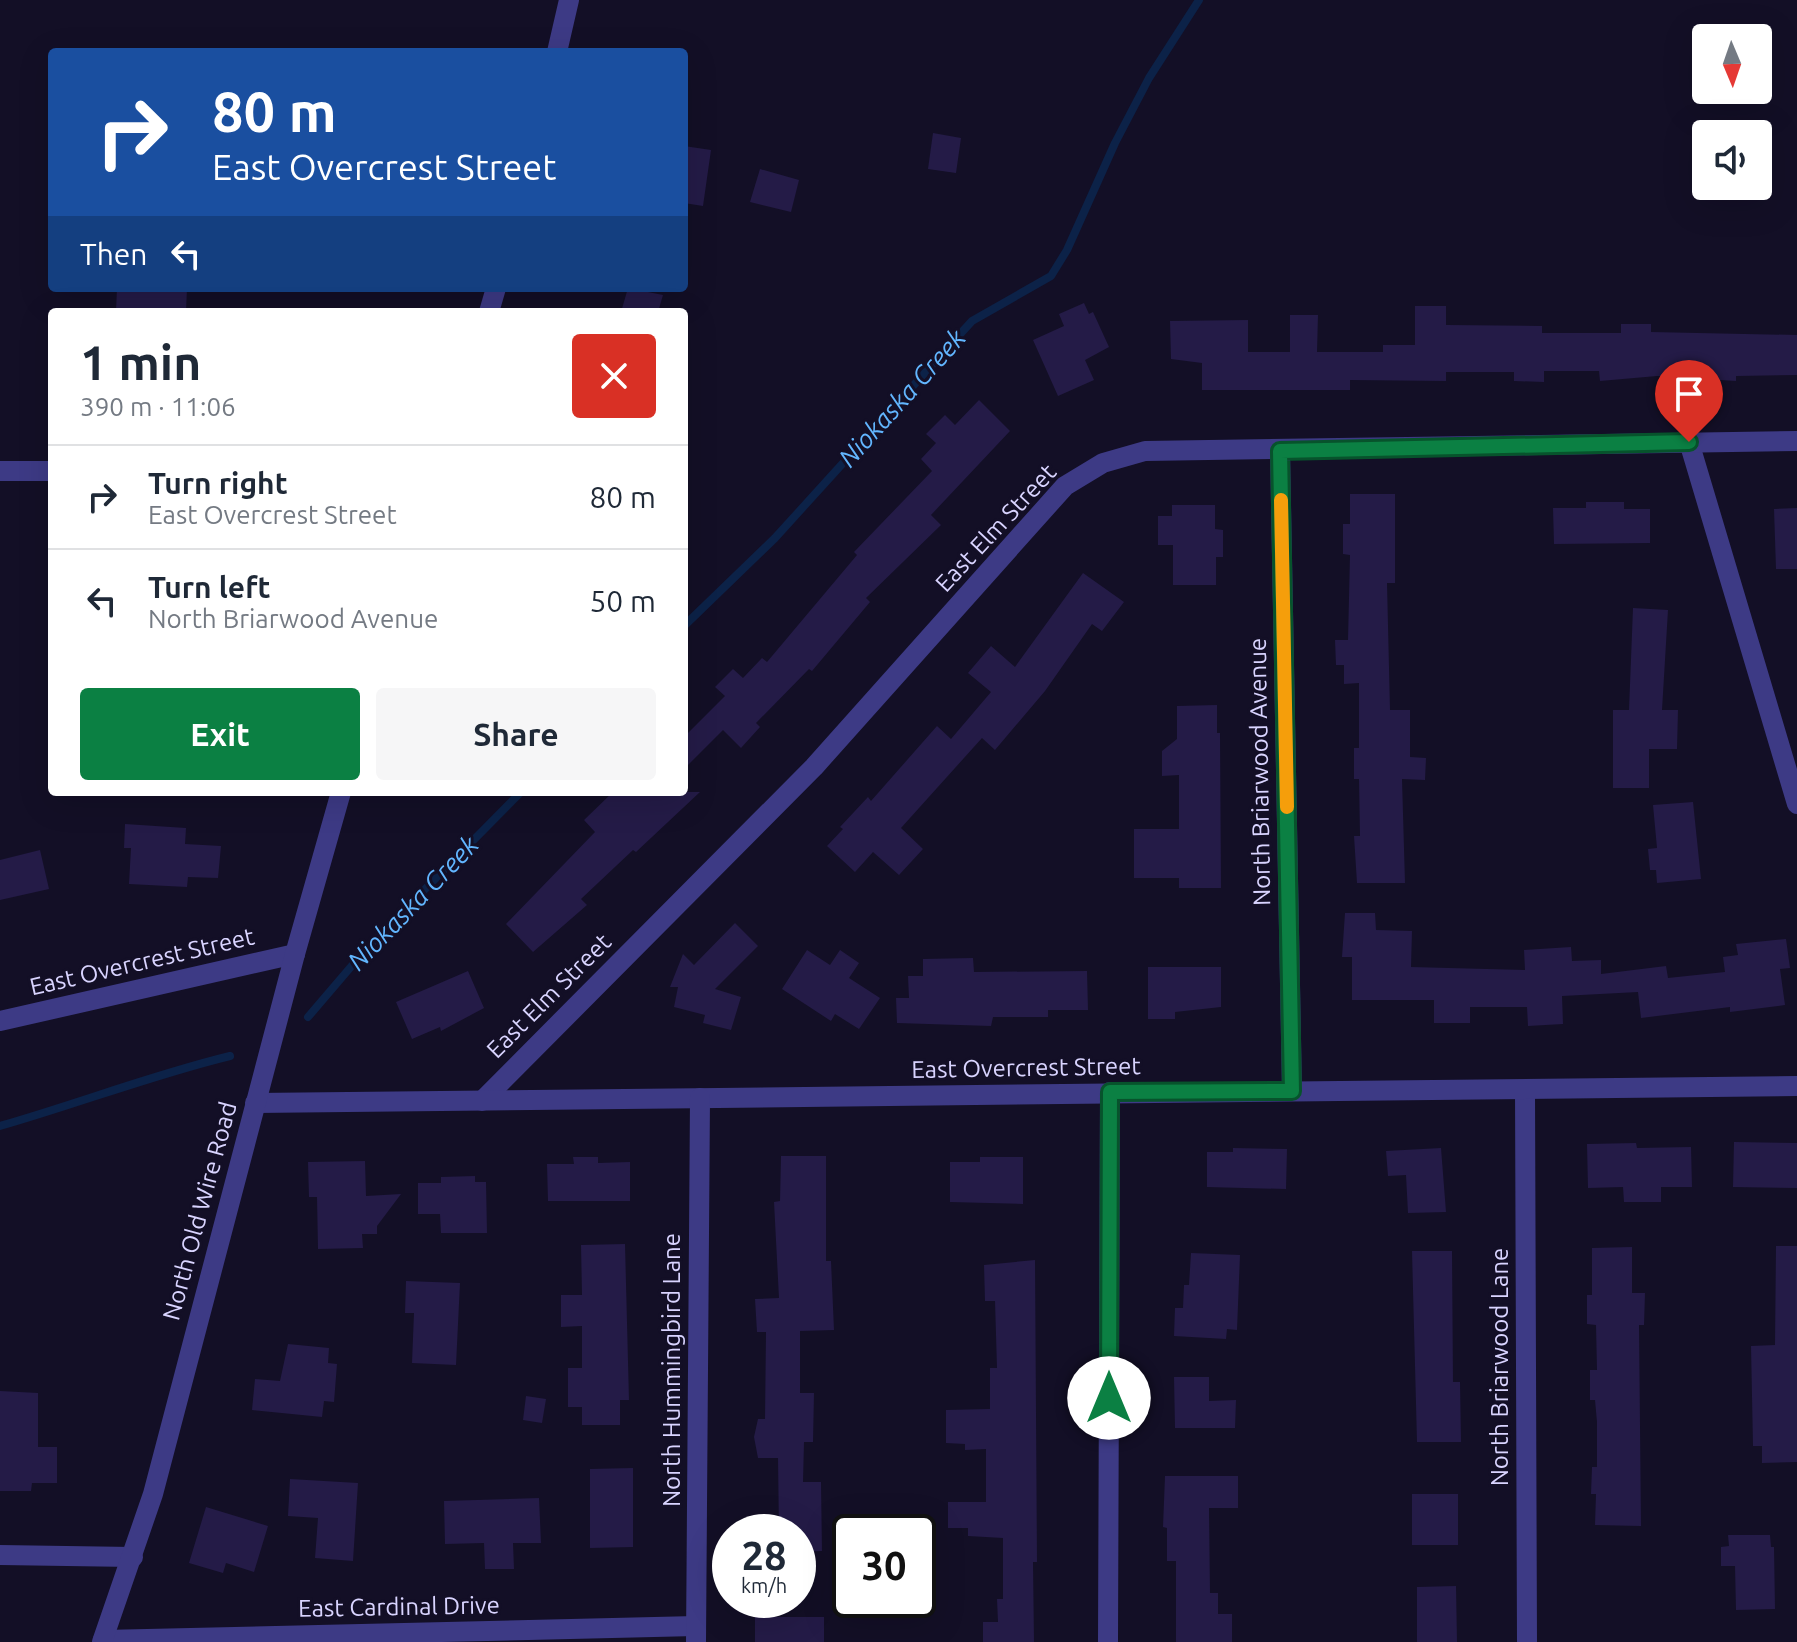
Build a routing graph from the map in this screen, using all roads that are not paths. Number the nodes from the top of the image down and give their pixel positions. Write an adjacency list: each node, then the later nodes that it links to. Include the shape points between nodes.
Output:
1 (569, 0): 2 (street)
2 (558, 48)
3 (1797, 441): 4 (street, East Elm Street)
4 (1689, 442): 5 (street, East Elm Street); 9 (street)
5 (1280, 451): 13 (street, North Briarwood Avenue); 17 (street, East Elm Street, via 1145,451 1103,463 1065,486 814,767)
6 (0, 471): 7 (street)
7 (48, 471)
8 (340, 796): 10 (street, North Old Wire Road)
9 (1797, 804)
10 (295, 954): 11 (street, East Overcrest Street); 18 (street, North Old Wire Road)
11 (0, 1021)
12 (1797, 1086): 14 (street, East Overcrest Street)
13 (1292, 1091): 14 (street, East Overcrest Street); 15 (street, East Overcrest Street)
14 (1525, 1091): 24 (street, North Briarwood Lane)
15 (1110, 1092): 16 (street, East Overcrest Street); 23 (street)
16 (700, 1098): 17 (street, East Overcrest Street); 21 (street, North Hummingbird Lane)
17 (482, 1101): 18 (street, East Overcrest Street)
18 (255, 1103): 20 (street, North Old Wire Road)
19 (0, 1555): 20 (street)
20 (133, 1557): 22 (street, North Old Wire Road)
21 (696, 1634): 22 (street, East Cardinal Drive)
22 (103, 1641)
23 (1108, 1642)
24 (1527, 1642)

